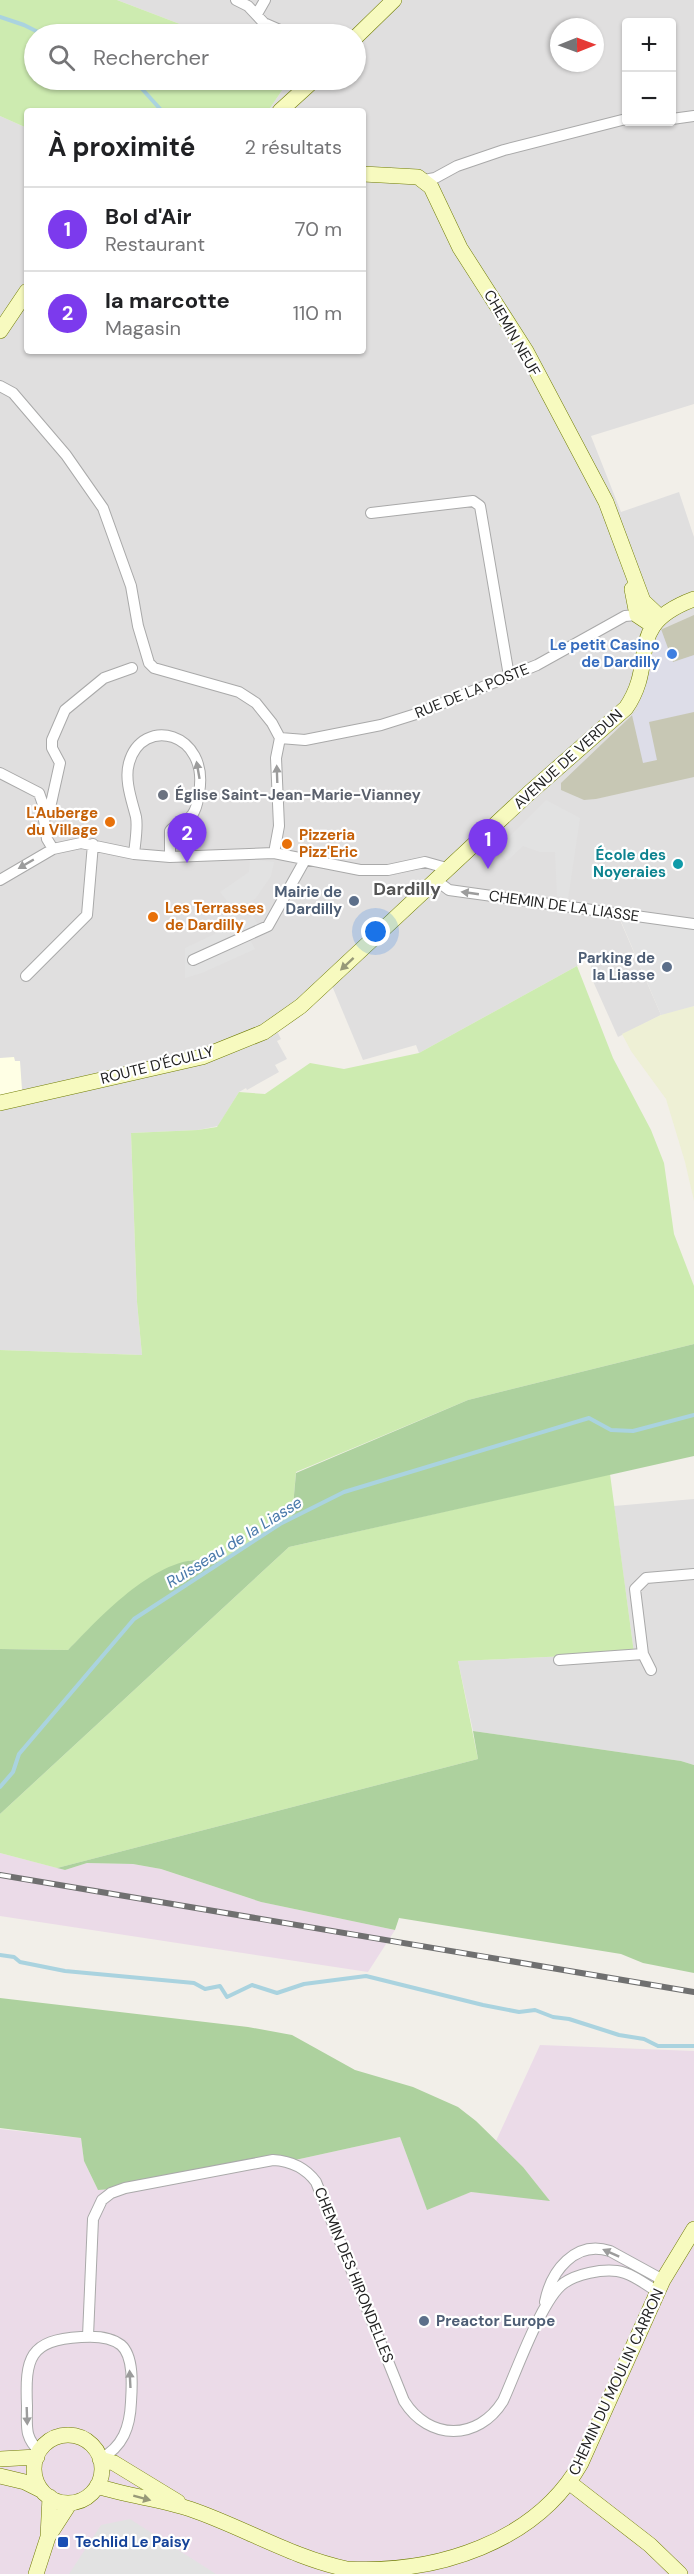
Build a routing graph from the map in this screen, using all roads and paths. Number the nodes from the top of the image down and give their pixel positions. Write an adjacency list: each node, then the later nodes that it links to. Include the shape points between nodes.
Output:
1 (236, 0): 4 (street)
2 (266, 0): 4 (street)
3 (394, 0): 6 (street)
4 (257, 14): 5 (street)
5 (266, 24)
6 (366, 27)
7 (303, 90): 8 (street)
8 (283, 108)
9 (694, 116): 10 (street)
10 (676, 118)
11 (622, 120): 13 (street, via 504,150)
12 (366, 174): 13 (street, via 397,174)
13 (424, 180): 18 (street, CHEMIN NEUF, via 438,197 460,248 526,351 606,502)
14 (24, 295): 15 (street)
15 (0, 331)
16 (0, 386): 24 (street, via 13,393 66,455 103,508 131,586 149,663 154,668 238,692 256,704)
17 (371, 513): 23 (street, via 473,501 480,506)
18 (623, 545): 20 (street, CHEMIN NEUF); 21 (street, CHEMIN NEUF, via 643,601)
19 (694, 599): 21 (street, via 672,607)
20 (637, 615): 21 (street); 23 (street, RUE DE LA POSTE, via 626,616)
21 (656, 621): 33 (street, AVENUE DE VERDUN, via 634,697 626,708)
22 (132, 668): 26 (street, via 104,678 65,710 52,740 60,763)
23 (509, 676): 24 (street, RUE DE LA POSTE, via 381,725 305,740)
24 (280, 738): 29 (street, one-way to 24, via 279,826 276,758)
25 (0, 773): 26 (street, via 39,793)
26 (46, 813): 28 (street, via 45,831)
27 (93, 844): 28 (street); 30 (street); 38 (street, via 87,915)
28 (53, 849): 34 (street, one-way to 34)
29 (274, 853): 31 (street); 32 (street)
30 (134, 854): 31 (street); 31 (street, one-way to 30, via 170,831 192,816 200,774 194,753 175,736 165,735 147,740 128,764 136,818)
31 (170, 857)
32 (305, 860): 33 (street, via 367,871 425,862); 37 (street, via 268,926)
33 (450, 869): 35 (street, AVENUE DE VERDUN)
34 (0, 880)
35 (437, 881): 36 (street, CHEMIN DE LA LIASSE, one-way to 35, via 449,890); 39 (street, ROUTE D'ÉCULLY, one-way to 39, via 301,1006 255,1040 237,1049)
36 (694, 924)
37 (193, 960)
38 (26, 976)
39 (0, 1103)
40 (694, 1574): 41 (street, via 646,1578 635,1589)
41 (643, 1654): 42 (street); 43 (street)
42 (559, 1660)
43 (651, 1670)
44 (694, 2229): 45 (street, CHEMIN DU MOULIN CARRON)
45 (660, 2286): 46 (street, CHEMIN DES HIRONDELLES, via 607,2271 562,2284); 46 (street, CHEMIN DES HIRONDELLES, one-way to 46, via 610,2251 584,2249 561,2266 547,2291); 54 (street, CHEMIN DU MOULIN CARRON)
46 (544, 2309): 47 (street, CHEMIN DES HIRONDELLES, via 494,2414 461,2431 440,2430 427,2424 404,2401 316,2182 301,2168 273,2160 125,2188 102,2200 93,2219)
47 (88, 2336): 48 (street, one-way to 47, via 130,2425 129,2360 122,2345 107,2337); 49 (street, one-way to 49, via 47,2342 36,2351 28,2366 28,2437)
48 (122, 2439): 51 (street, via 112,2453); 52 (street, via 120,2457)
49 (38, 2454): 50 (street); 51 (street, via 56,2438 77,2436 95,2449); 56 (street, via 36,2480)
50 (0, 2458)
51 (100, 2459): 52 (street, CHEMIN DU MOULIN CARRON); 55 (street, via 102,2470)
52 (130, 2473): 58 (street, CHEMIN DU MOULIN CARRON)
53 (0, 2476): 56 (street, via 25,2482)
54 (570, 2483): 58 (street, CHEMIN DU MOULIN CARRON, via 513,2535 486,2550 445,2565 401,2573 346,2569); 61 (street, via 650,2545)
55 (97, 2486): 57 (street, via 81,2500); 58 (street, CHEMIN DU MOULIN CARRON, one-way to 58)
56 (45, 2494): 57 (street); 59 (street)
57 (70, 2503): 59 (street)
58 (188, 2508)
59 (48, 2537): 60 (street)
60 (36, 2574)
61 (680, 2574)

